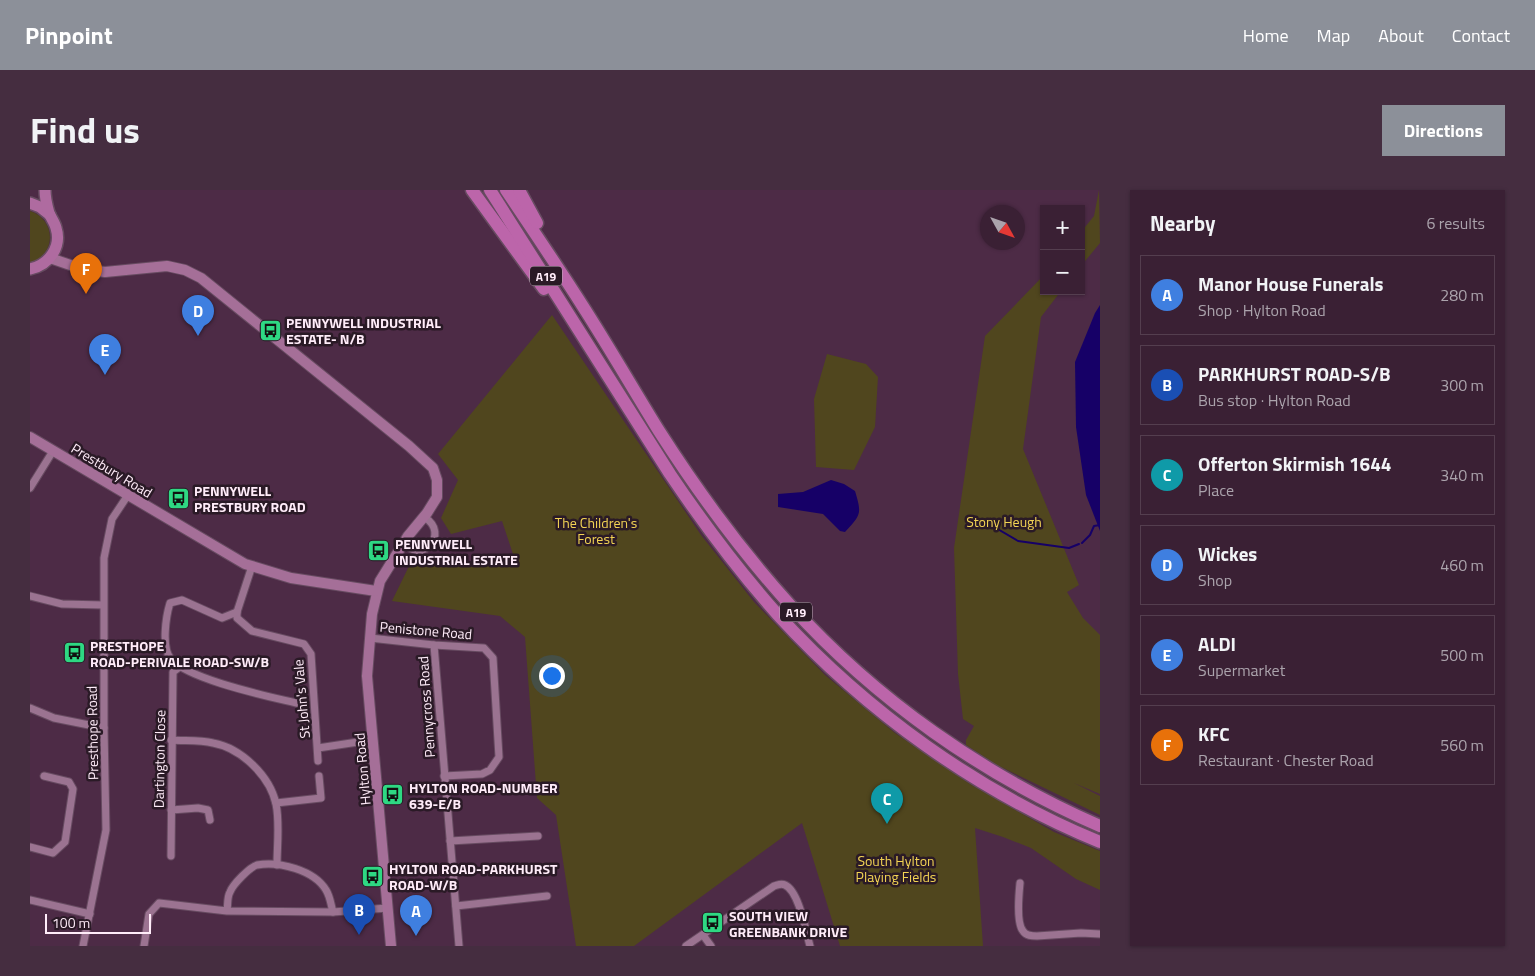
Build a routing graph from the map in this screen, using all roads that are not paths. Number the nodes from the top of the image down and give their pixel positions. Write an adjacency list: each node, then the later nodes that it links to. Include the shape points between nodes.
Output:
1 (45, 190): 7 (main road)
2 (472, 190): 11 (highway)
3 (490, 190): 11 (highway, A19)
4 (506, 190): 10 (highway, A19)
5 (519, 190): 10 (highway)
6 (30, 203): 7 (main road)
7 (50, 214): 8 (main road, via 56,227 57,241)
8 (50, 258): 9 (main road); 16 (street, via 82,270 105,272 167,266 201,278 427,461 437,480 437,498)
9 (30, 269)
10 (583, 306): 39 (highway, A19, via 703,497 763,574 817,634 876,688 975,761)
11 (599, 364): 42 (highway, A19, via 656,453 751,584 838,674 898,725 958,767 1035,812)
12 (30, 436): 13 (street, Prestbury Road)
13 (53, 451): 14 (street); 15 (street, Prestbury Road)
14 (30, 488)
15 (128, 495): 18 (street, Prestbury Road); 21 (street, Presthope Road, via 112,519 104,558)
16 (424, 517): 17 (street); 17 (street, via 434,530 430,546 413,550)
17 (404, 541): 19 (street)
18 (252, 566): 19 (street, Prestbury Road, via 291,578); 22 (street)
19 (376, 590): 23 (street, Hylton Road)
20 (30, 596): 21 (street, via 62,604)
21 (104, 605): 28 (street, Presthope Road)
22 (237, 612): 25 (street, via 222,618 182,600 170,603 166,616 166,646 170,659); 31 (street, St John's Vale, via 237,618 252,631 304,644 311,654)
23 (370, 638): 24 (street, Penistone Road); 50 (street, Hylton Road, via 367,676)
24 (434, 645): 35 (street, Pennycross Road); 35 (street, Penistone Road, via 484,648 493,658 498,757 490,770 482,774)
25 (181, 666): 26 (street, via 230,687); 29 (street, Dartington Close, via 173,672)
26 (300, 704)
27 (30, 708): 28 (street, via 54,718)
28 (104, 728): 53 (street, Presthope Road, via 106,830)
29 (171, 740): 36 (street, via 214,743 240,754 261,773); 37 (street, Dartington Close)
30 (358, 742): 31 (street)
31 (318, 748): 32 (street, St John's Vale)
32 (318, 761)
33 (44, 776): 43 (street, via 69,782 73,789 65,842 53,853)
34 (318, 776): 36 (street, via 321,798)
35 (444, 776): 41 (street, Pennycross Road)
36 (276, 803): 45 (street)
37 (171, 810): 38 (street, via 208,810); 44 (street, Dartington Close)
38 (210, 820)
39 (1100, 826)
40 (538, 836): 41 (street)
41 (450, 841): 49 (street, Pennycross Road)
42 (1100, 842)
43 (30, 847)
44 (171, 856)
45 (277, 865): 51 (street, via 256,865 241,877 229,892); 52 (street, via 299,869 315,878 326,890)
46 (1020, 882): 54 (street, via 1019,919 1024,933 1031,936)
47 (547, 896): 49 (street)
48 (31, 902): 53 (street)
49 (456, 906): 59 (street, Pennycross Road)
50 (388, 908): 52 (street); 58 (street, Hylton Road)
51 (227, 911): 52 (street); 57 (street, via 159,903 150,914)
52 (333, 912)
53 (90, 914): 56 (street, Presthope Road)
54 (1100, 934)
55 (703, 935): 60 (street); 61 (street); 62 (street, via 774,886 784,884 794,893)
56 (84, 946)
57 (144, 946)
58 (391, 946)
59 (460, 946)
60 (686, 946)
61 (711, 946)
62 (810, 946)

